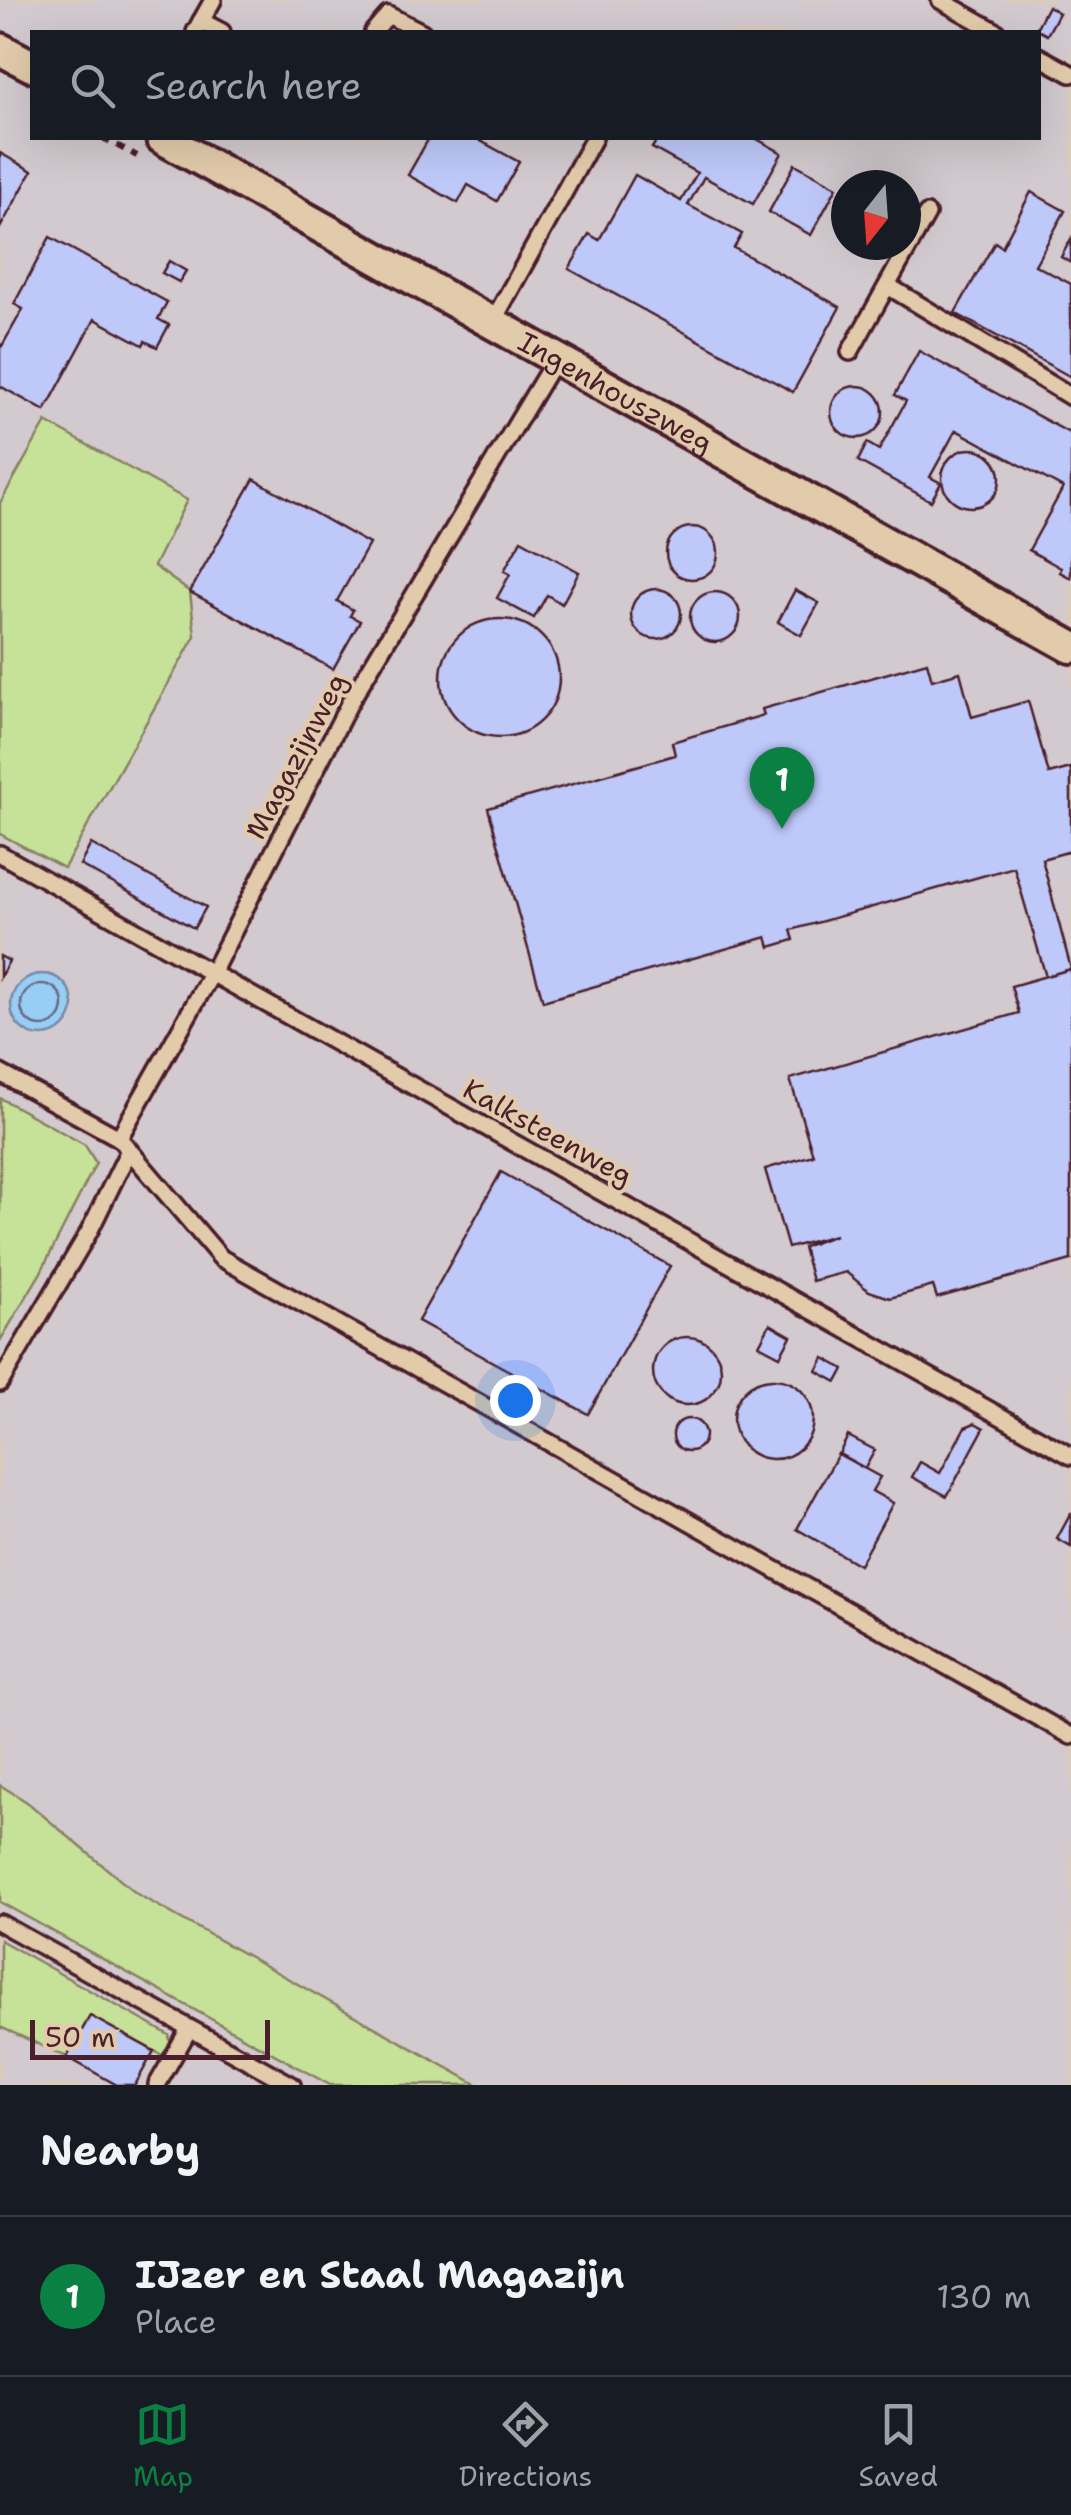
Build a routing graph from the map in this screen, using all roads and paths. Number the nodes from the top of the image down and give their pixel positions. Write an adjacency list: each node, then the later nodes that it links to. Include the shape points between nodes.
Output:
1 (212, 0): 3 (lane)
2 (945, 2): 6 (lane)
3 (198, 27)
4 (375, 30): 5 (lane, via 388,15)
5 (418, 30)
6 (994, 30)
7 (0, 48): 9 (street)
8 (1041, 58): 10 (lane)
9 (30, 65)
10 (1071, 74)
11 (166, 140): 15 (street, Ingenhouszweg)
12 (593, 140): 15 (lane)
13 (926, 214): 14 (lane)
14 (888, 286): 16 (lane); 18 (lane)
15 (492, 323): 17 (street, Ingenhouszweg)
16 (850, 352)
17 (556, 358): 19 (street, Ingenhouszweg); 21 (lane, Magazijnweg, via 350,702)
18 (1071, 397)
19 (1071, 648)
20 (0, 854): 21 (lane, Kalksteenweg)
21 (213, 971): 23 (lane, Magazijnweg); 25 (lane, Kalksteenweg)
22 (0, 1073): 23 (lane)
23 (124, 1144): 24 (lane, Magazijnweg, via 89,1232); 26 (lane, via 220,1258)
24 (0, 1383)
25 (1071, 1456)
26 (1071, 1736)
27 (0, 1923): 28 (lane)
28 (189, 2029): 29 (lane); 30 (lane)
29 (156, 2085)
30 (292, 2085)

